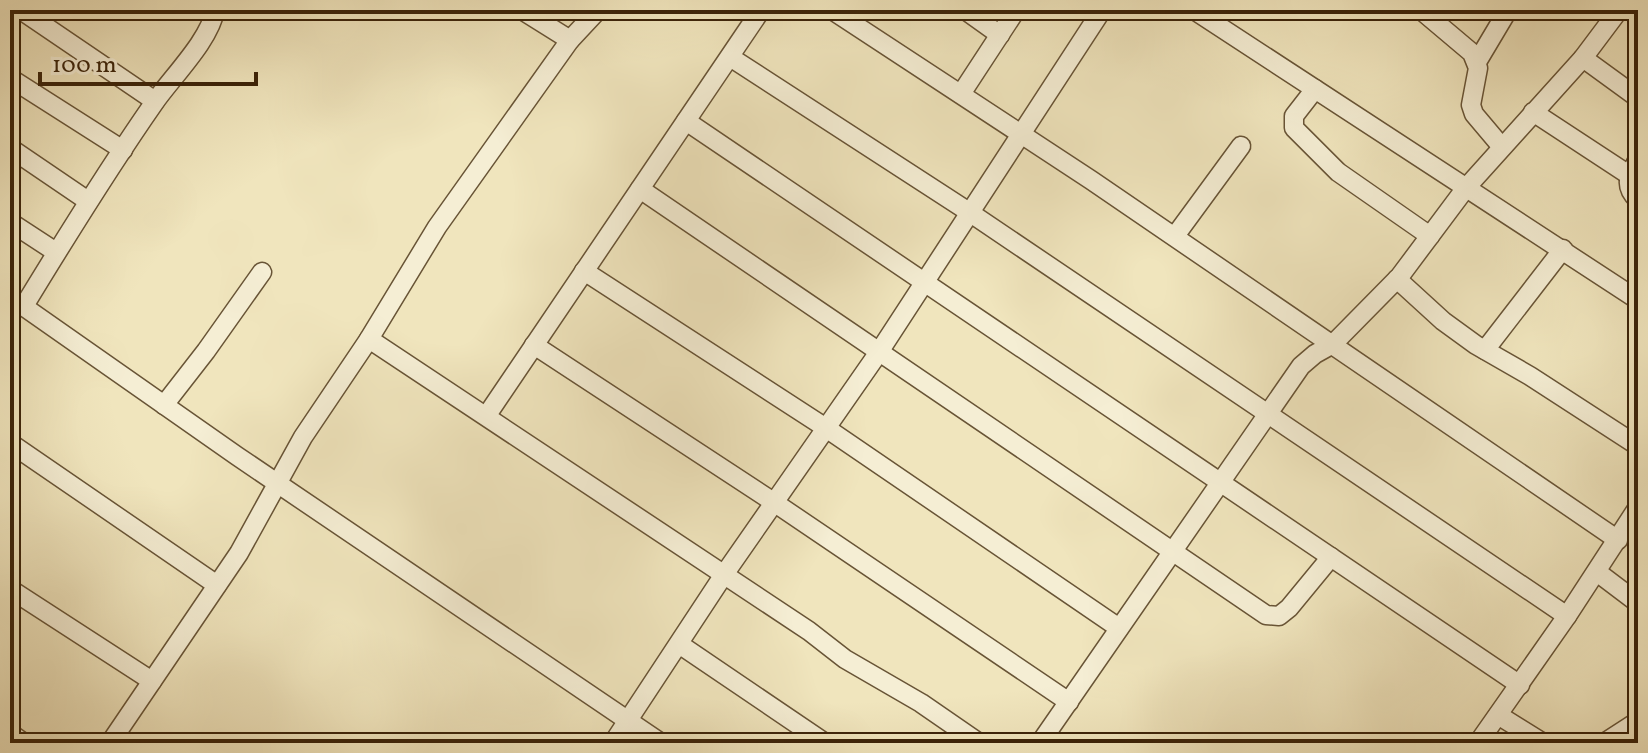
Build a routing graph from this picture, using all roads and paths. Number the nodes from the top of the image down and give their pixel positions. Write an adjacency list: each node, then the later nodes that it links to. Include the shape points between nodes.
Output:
1 (21, 10): 24 (street)
2 (215, 10): 24 (street, via 206,33)
3 (522, 10): 16 (street)
4 (598, 10): 16 (street)
5 (761, 10): 17 (street)
6 (832, 10): 14 (street)
7 (965, 10): 15 (street)
8 (1016, 10): 15 (street)
9 (1102, 10): 27 (street)
10 (1194, 10): 21 (street)
11 (1421, 10): 19 (street)
12 (1508, 10): 19 (street)
13 (1619, 10): 18 (street)
14 (855, 16): 22 (street)
15 (1000, 35): 22 (street)
16 (570, 40): 49 (street, via 437,227)
17 (730, 57): 26 (street); 37 (street)
18 (1583, 58): 23 (street); 25 (street)
19 (1477, 62): 29 (street, via 1471,105)
20 (10, 78): 31 (street)
21 (1315, 89): 34 (street); 40 (street, via 1294,116 1294,128 1338,172)
22 (961, 94): 27 (street)
23 (1638, 98)
24 (155, 101): 31 (street)
25 (1533, 112): 29 (street); 32 (street)
26 (686, 121): 33 (street); 46 (street)
27 (1022, 133): 37 (street); 39 (street)
28 (1241, 146): 39 (street)
29 (1501, 146): 34 (street)
30 (10, 148): 36 (street)
31 (123, 150): 36 (street)
32 (1634, 167): 35 (street, via 1629,191)
33 (640, 189): 43 (street); 53 (street)
34 (1465, 189): 40 (street); 41 (street)
35 (1638, 200)
36 (88, 201): 42 (street)
37 (969, 212): 46 (street); 55 (street)
38 (10, 222): 42 (street)
39 (1175, 236): 50 (street)
40 (1430, 236): 45 (street)
41 (1563, 249): 47 (street); 52 (street)
42 (56, 252): 48 (street)
43 (584, 271): 51 (street); 57 (street)
44 (262, 272): 54 (street)
45 (1401, 274): 50 (street); 52 (street, via 1443,321)
46 (924, 281): 53 (street); 60 (street)
47 (1638, 300)
48 (17, 301): 54 (street)
49 (369, 339): 56 (street); 61 (street, via 303,437)
50 (1333, 344): 55 (street, via 1301,366); 64 (street)
51 (534, 345): 56 (street); 62 (street)
52 (1485, 350): 59 (street)
53 (879, 352): 57 (street); 65 (street)
54 (164, 405): 61 (street)
55 (1268, 412): 60 (street); 72 (street)
56 (487, 415): 68 (street)
57 (826, 428): 62 (street); 73 (street)
58 (10, 443): 69 (street)
59 (1638, 446)
60 (1220, 482): 65 (street); 66 (street)
61 (279, 484): 69 (street); 79 (street)
62 (775, 503): 68 (street); 77 (street)
63 (1638, 507): 64 (street)
64 (1618, 540): 67 (street)
65 (1171, 552): 66 (street, via 1275,617 1289,608); 73 (street)
66 (1331, 557): 76 (street)
67 (1597, 572): 71 (street); 72 (street)
68 (723, 576): 74 (street); 87 (street)
69 (217, 585): 75 (street)
70 (10, 589): 75 (street)
71 (1638, 603)
72 (1567, 616): 76 (street)
73 (1119, 628): 77 (street)
74 (679, 644): 79 (street); 86 (street)
75 (152, 681): 83 (street)
76 (1520, 685): 78 (street)
77 (1069, 702): 88 (street)
78 (1498, 715): 89 (street); 90 (street)
79 (629, 721): 84 (street); 85 (street)
80 (1638, 721): 91 (street)
81 (10, 733): 82 (street)
82 (24, 743)
83 (110, 743)
84 (613, 743)
85 (661, 743)
86 (825, 743)
87 (979, 743)
88 (1040, 743)
89 (1478, 743)
90 (1543, 743)
91 (1604, 743)

